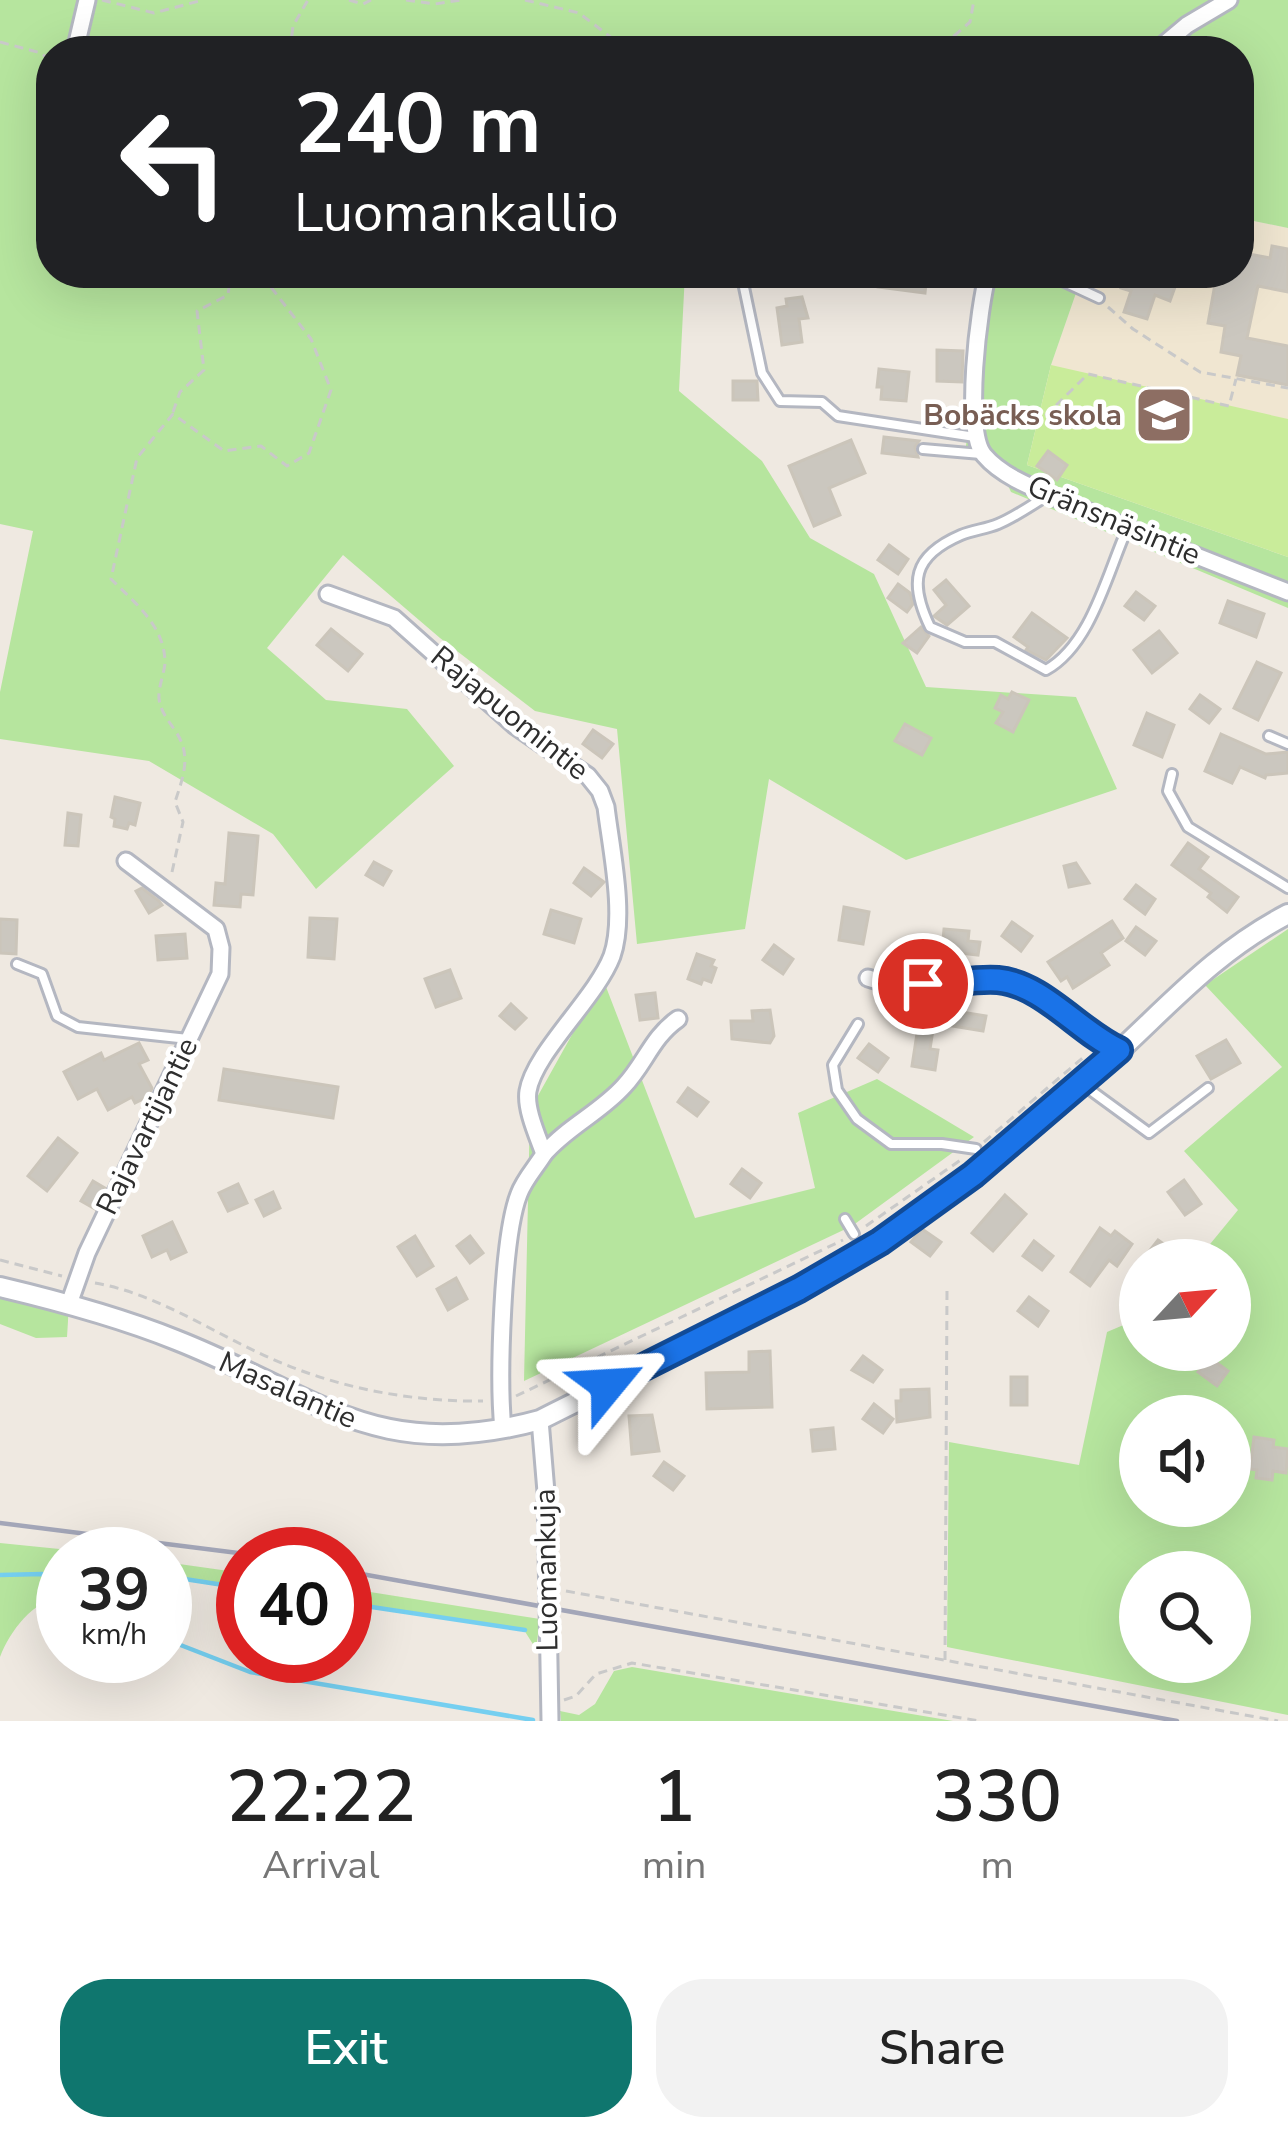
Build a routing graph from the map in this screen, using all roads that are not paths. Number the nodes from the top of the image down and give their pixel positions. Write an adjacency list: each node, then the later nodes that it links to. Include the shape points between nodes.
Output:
1 (87, 0): 3 (street)
2 (1228, 0): 4 (street)
3 (79, 36)
4 (1174, 36)
5 (744, 288): 9 (lane, via 762,373 780,400 823,402 838,416)
6 (984, 288): 9 (street)
7 (1077, 288): 8 (lane)
8 (1099, 298)
9 (976, 437): 11 (street)
10 (923, 449): 11 (lane)
11 (982, 454): 12 (street, Gränsnäsintie)
12 (1050, 494): 13 (street, Gränsnäsintie); 13 (lane, via 926,557 916,573 930,627 965,642 995,642 1046,670 1087,628)
13 (1127, 529): 14 (street, Gränsnäsintie)
14 (1288, 592)
15 (328, 593): 31 (street, Rajapuomintie, via 394,618 514,724 588,776 604,798 618,915 614,952 526,1093)
16 (1270, 736): 17 (lane)
17 (1288, 745)
18 (1172, 774): 20 (lane, via 1168,791 1188,827)
19 (126, 862): 26 (street, Rajavartijantie, via 216,928 220,974)
20 (1288, 888)
21 (1288, 914): 27 (street, Masalantie, via 1216,958)
22 (17, 964): 26 (lane, via 42,974 57,1016 78,1027)
23 (868, 977): 27 (street, via 894,986 1022,986)
24 (678, 1019): 31 (street, via 624,1086)
25 (859, 1024): 30 (lane, via 833,1065 837,1090 857,1119 891,1144)
26 (189, 1040): 35 (street, Rajavartijantie)
27 (1119, 1050): 28 (street, Masalantie)
28 (1081, 1084): 29 (lane, via 1149,1133); 36 (street, Masalantie, via 880,1242)
29 (1208, 1088)
30 (976, 1149)
31 (544, 1154): 37 (street, via 519,1192 510,1226)
32 (845, 1219): 33 (lane)
33 (854, 1234)
34 (0, 1288): 35 (street, Masalantie)
35 (69, 1304): 37 (street, Masalantie, via 175,1340 355,1421 422,1435)
36 (540, 1420): 37 (street, Masalantie); 38 (street, Luomankuja)
37 (503, 1429)
38 (550, 1721)

